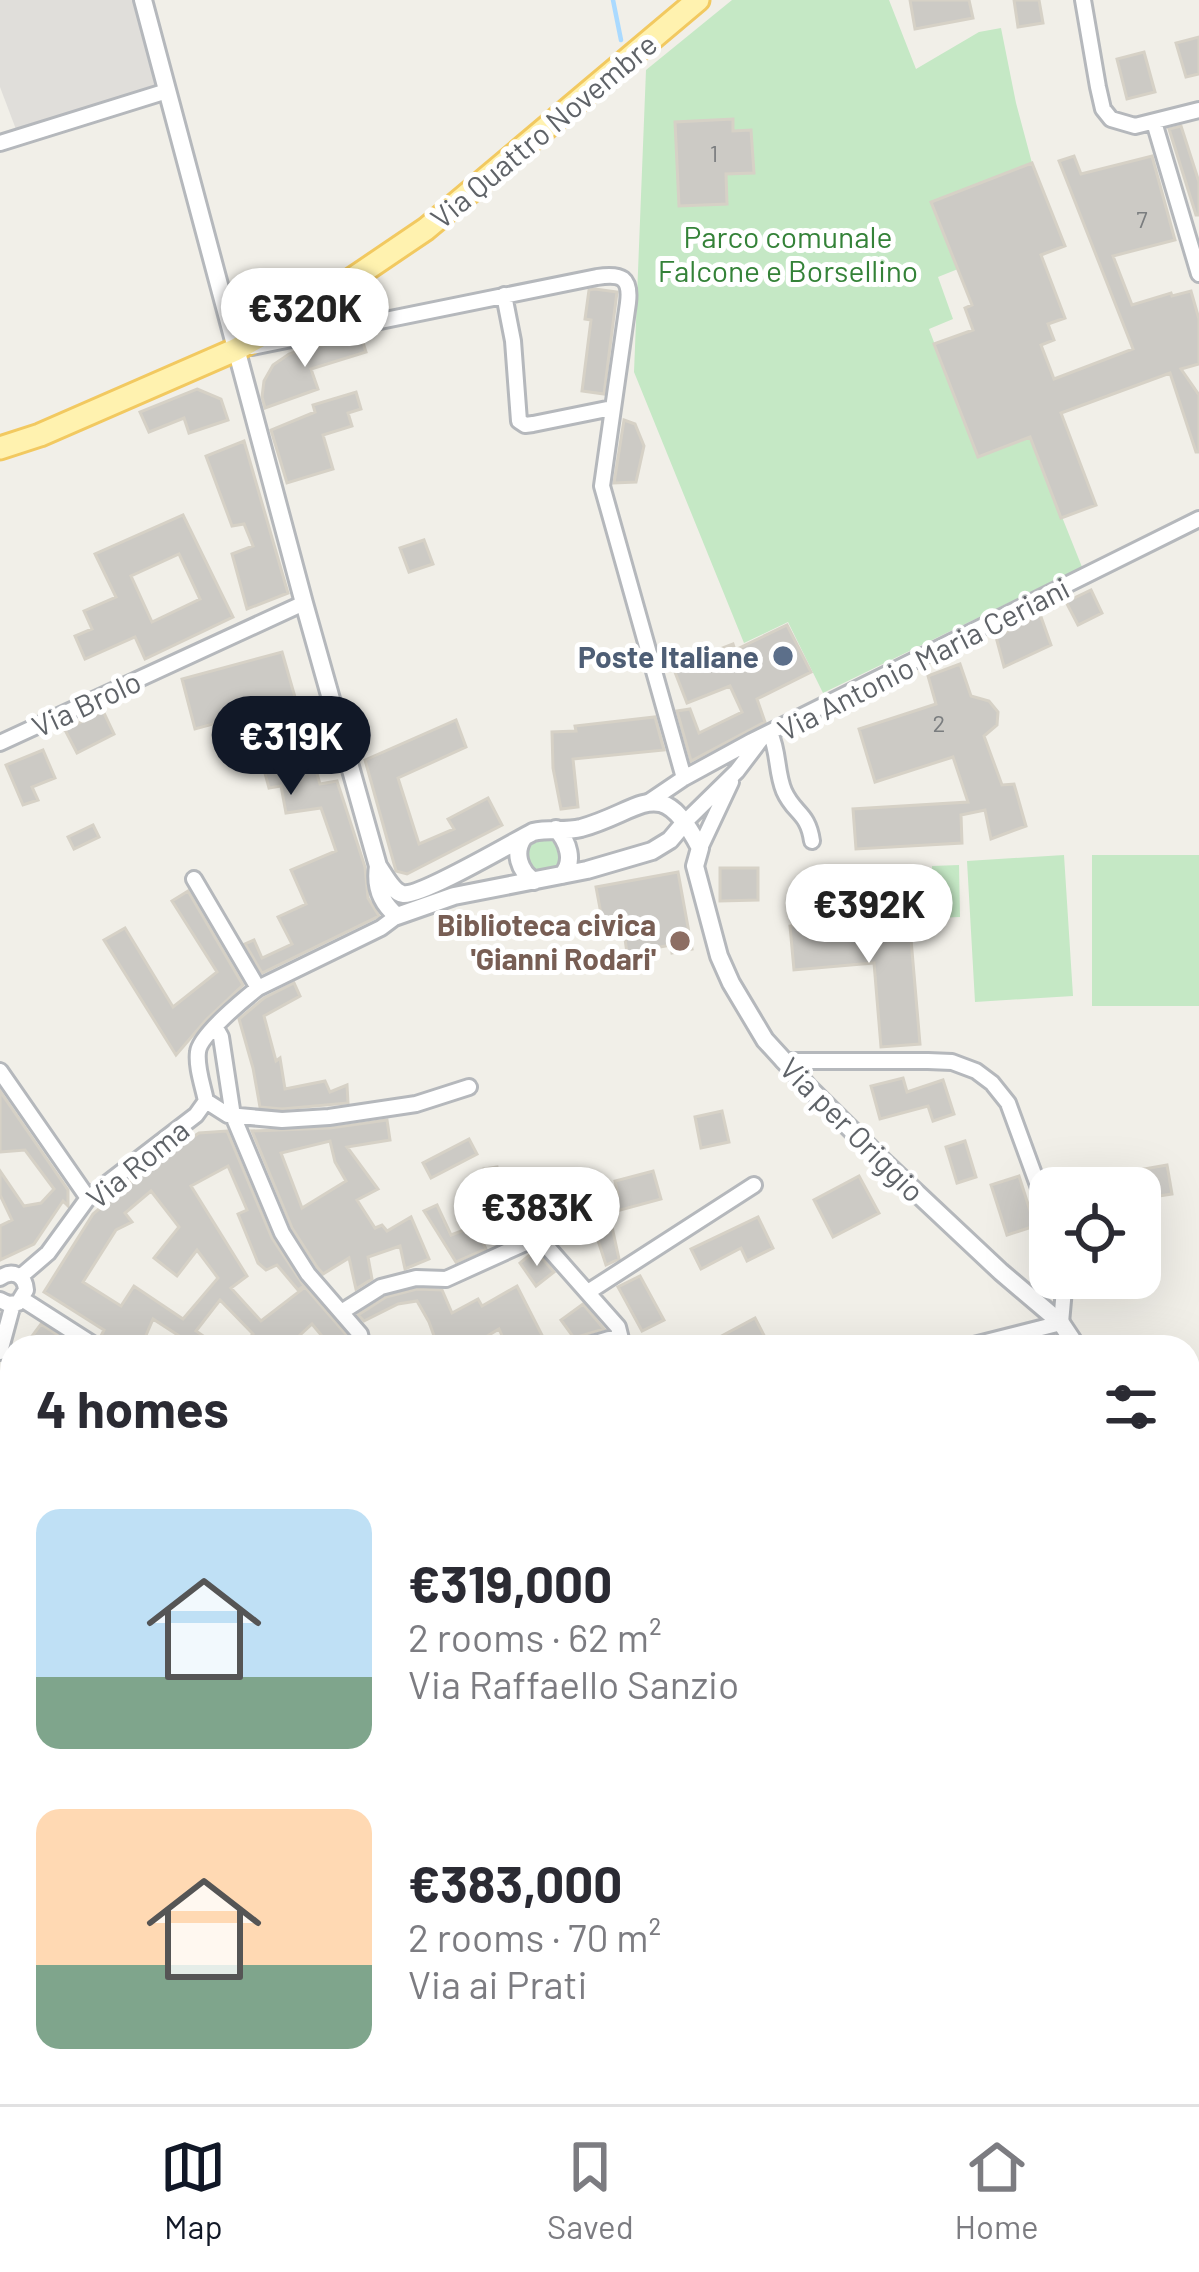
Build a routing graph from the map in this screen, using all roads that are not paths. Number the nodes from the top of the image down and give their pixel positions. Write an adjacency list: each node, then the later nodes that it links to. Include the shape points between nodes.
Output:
1 (142, 0): 4 (street)
2 (698, 0): 10 (main road, Via Quattro Novembre, via 426,229)
3 (1083, 0): 6 (street, via 1103,109 1121,124)
4 (167, 91): 7 (street); 12 (street)
5 (1199, 110): 6 (street)
6 (1154, 122): 8 (street)
7 (0, 143)
8 (1199, 274)
9 (504, 295): 11 (street); 13 (street, via 519,421); 13 (street, via 597,277 627,281)
10 (299, 315): 11 (street); 12 (main road, Via Quattro Novembre)
11 (310, 337): 12 (street)
12 (235, 350): 14 (main road, Via Quattro Novembre); 16 (street)
13 (612, 408): 20 (street, via 603,495)
14 (0, 448)
15 (1199, 519): 17 (street, Via Antonio Maria Ceriani)
16 (304, 603): 18 (street, Via Brolo); 28 (street)
17 (766, 736): 19 (street); 20 (street, Via Antonio Maria Ceriani); 25 (street)
18 (0, 743)
19 (737, 771): 22 (street); 27 (street)
20 (685, 778): 21 (street, Via Antonio Maria Ceriani)
21 (650, 801): 22 (street); 23 (street, via 577,830)
22 (686, 821): 26 (street); 27 (street, Via per Origgio)
23 (556, 829): 24 (street); 29 (street, via 569,857)
24 (524, 836): 31 (street, via 519,860); 32 (street)
25 (812, 842)
26 (652, 851): 27 (street); 29 (street)
27 (698, 857): 36 (street, Via per Origgio, via 725,970)
28 (378, 866): 32 (street, via 401,894); 33 (street, via 382,898)
29 (562, 875): 31 (street)
30 (194, 880): 34 (street)
31 (534, 880): 33 (street)
32 (421, 890): 33 (street)
33 (397, 916): 34 (street)
34 (258, 988): 35 (street)
35 (215, 1028): 39 (street, via 198,1050); 40 (street)
36 (783, 1061): 41 (street, via 940,1061 976,1071 1008,1103); 50 (street, Via per Origgio)
37 (0, 1071): 43 (street)
38 (469, 1087): 40 (street, via 329,1117)
39 (206, 1101): 40 (street); 43 (street, Via Roma)
40 (233, 1116): 49 (street, via 282,1233)
41 (1031, 1167)
42 (754, 1185): 46 (street)
43 (88, 1198): 44 (street, Via Roma)
44 (20, 1276): 45 (street); 48 (street, via 26,1285)
45 (0, 1278)
46 (588, 1292): 49 (street, via 532,1240 446,1279 381,1287); 54 (street)
47 (1063, 1299): 50 (street)
48 (12, 1301): 51 (street); 52 (street)
49 (343, 1311): 53 (street)
50 (1061, 1323): 55 (street); 56 (street, Via per Origgio)
51 (4, 1335)
52 (75, 1335)
53 (360, 1335)
54 (624, 1335)
55 (1014, 1335)
56 (1069, 1335)

